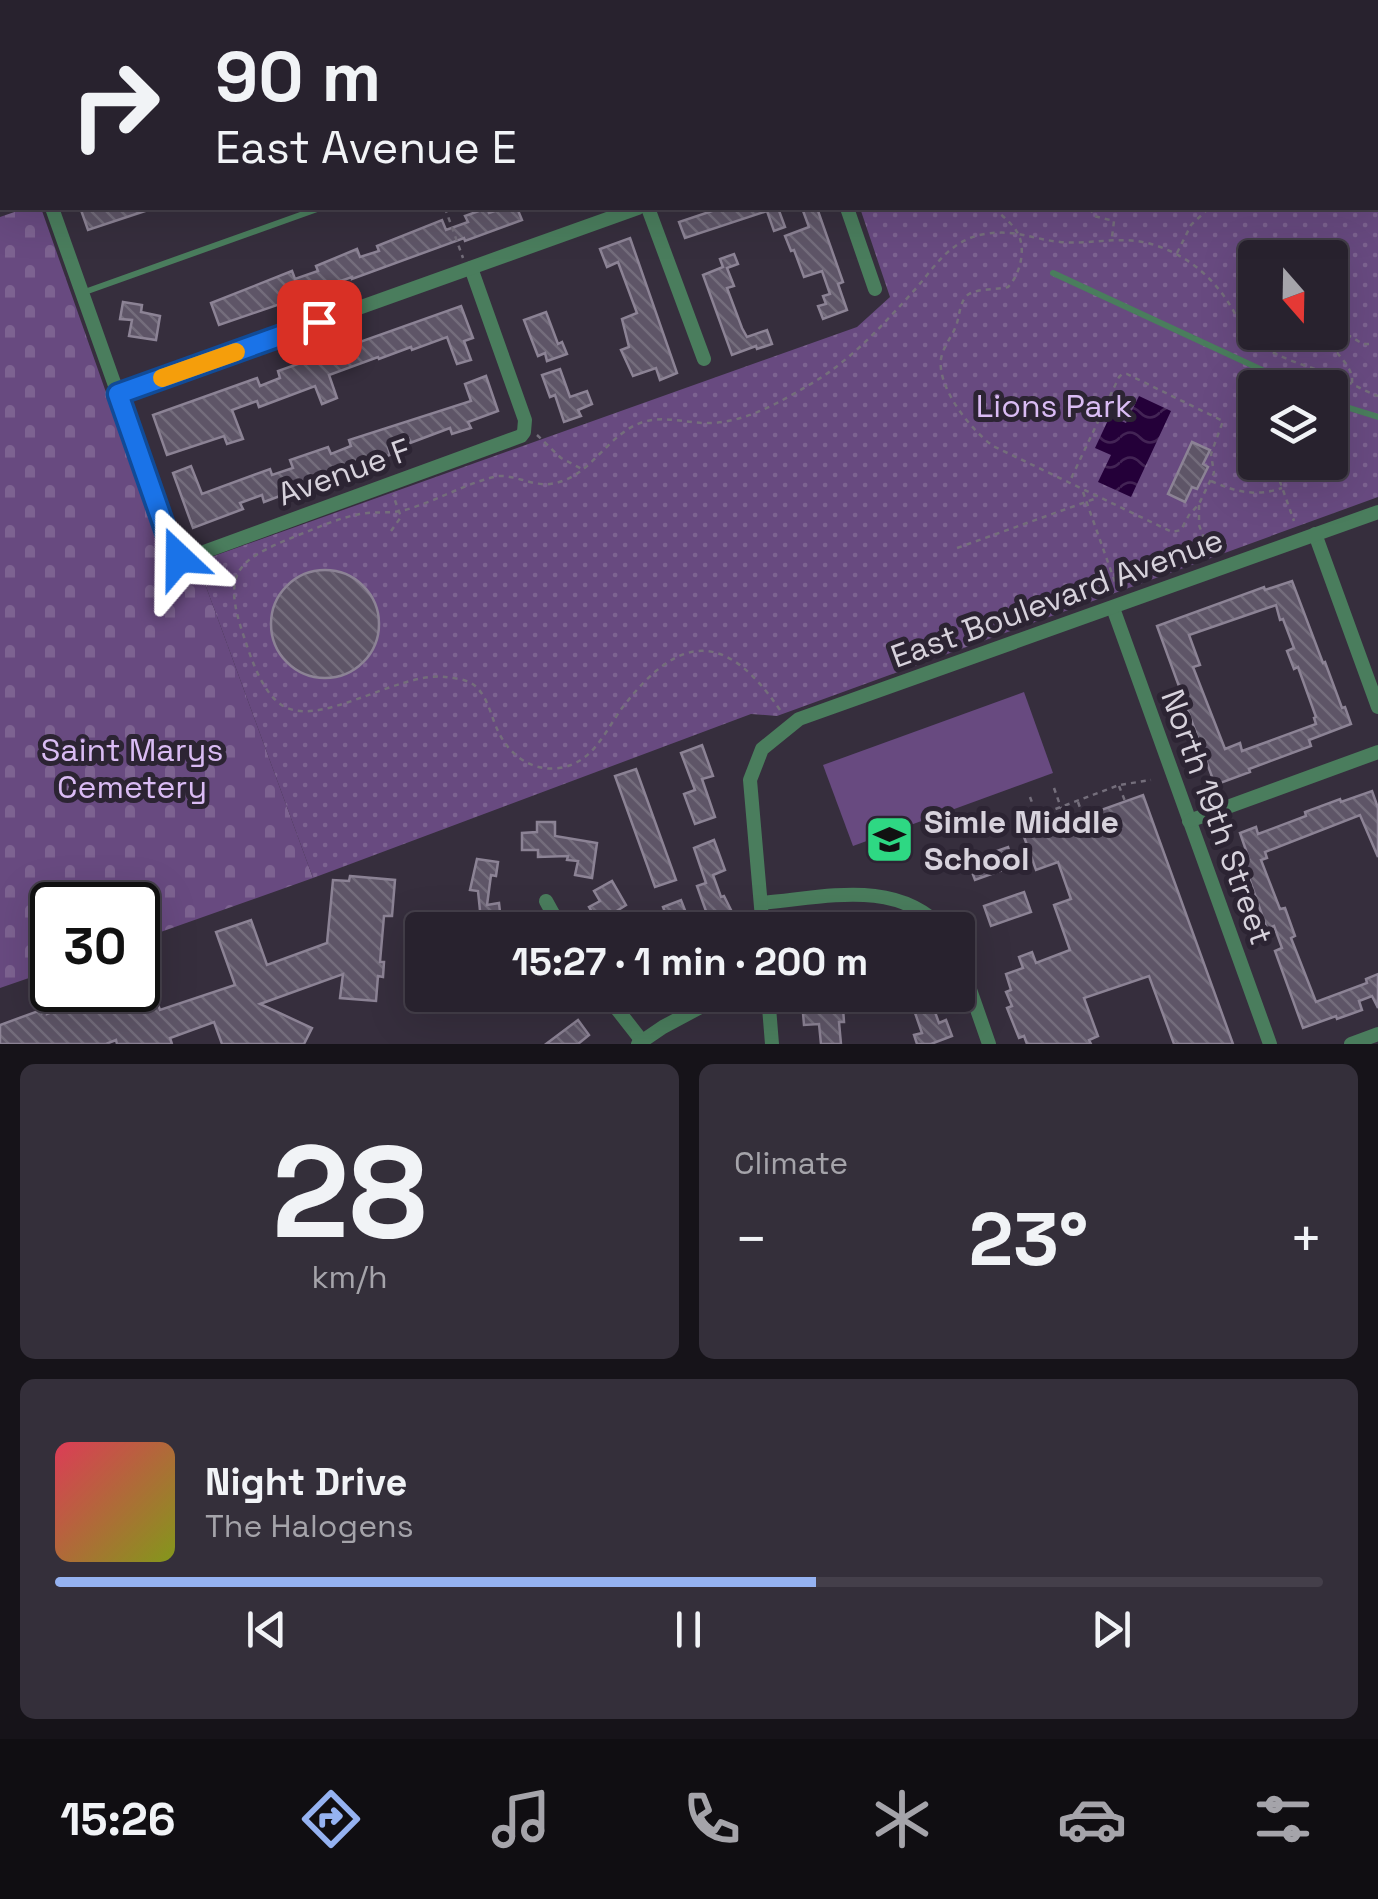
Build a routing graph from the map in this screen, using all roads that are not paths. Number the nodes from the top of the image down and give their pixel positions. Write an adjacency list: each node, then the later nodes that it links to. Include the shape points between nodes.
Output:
1 (53, 210): 9 (street)
2 (314, 210): 9 (lane)
3 (632, 210): 6 (street)
4 (649, 210): 10 (street)
5 (848, 210): 8 (street)
6 (469, 268): 12 (street); 12 (street, Avenue F, via 524,432 389,485 179,558)
7 (1053, 273): 11 (lane)
8 (875, 289)
9 (82, 293): 12 (street)
10 (704, 359)
11 (1263, 370)
12 (118, 394)
13 (1348, 408): 14 (lane)
14 (1378, 417)
15 (1378, 512): 16 (street, East Boulevard Avenue)
16 (1316, 534): 17 (street, East Boulevard Avenue); 18 (street)
17 (1113, 608): 20 (street, North 19th Street); 22 (street, East Boulevard Avenue, via 799,719 762,749 750,780)
18 (1378, 707)
19 (1378, 752): 20 (street)
20 (1189, 820): 34 (street, North 19th Street)
21 (546, 901): 23 (street)
22 (761, 903): 24 (street); 25 (street, via 860,894 890,897)
23 (552, 912)
24 (762, 912)
25 (923, 912)
26 (975, 1002): 33 (street)
27 (618, 1012): 31 (street)
28 (691, 1012): 31 (street)
29 (769, 1012): 32 (street)
30 (1378, 1034): 35 (street)
31 (640, 1042)
32 (772, 1044)
33 (990, 1044)
34 (1270, 1044)
35 (1350, 1044)

